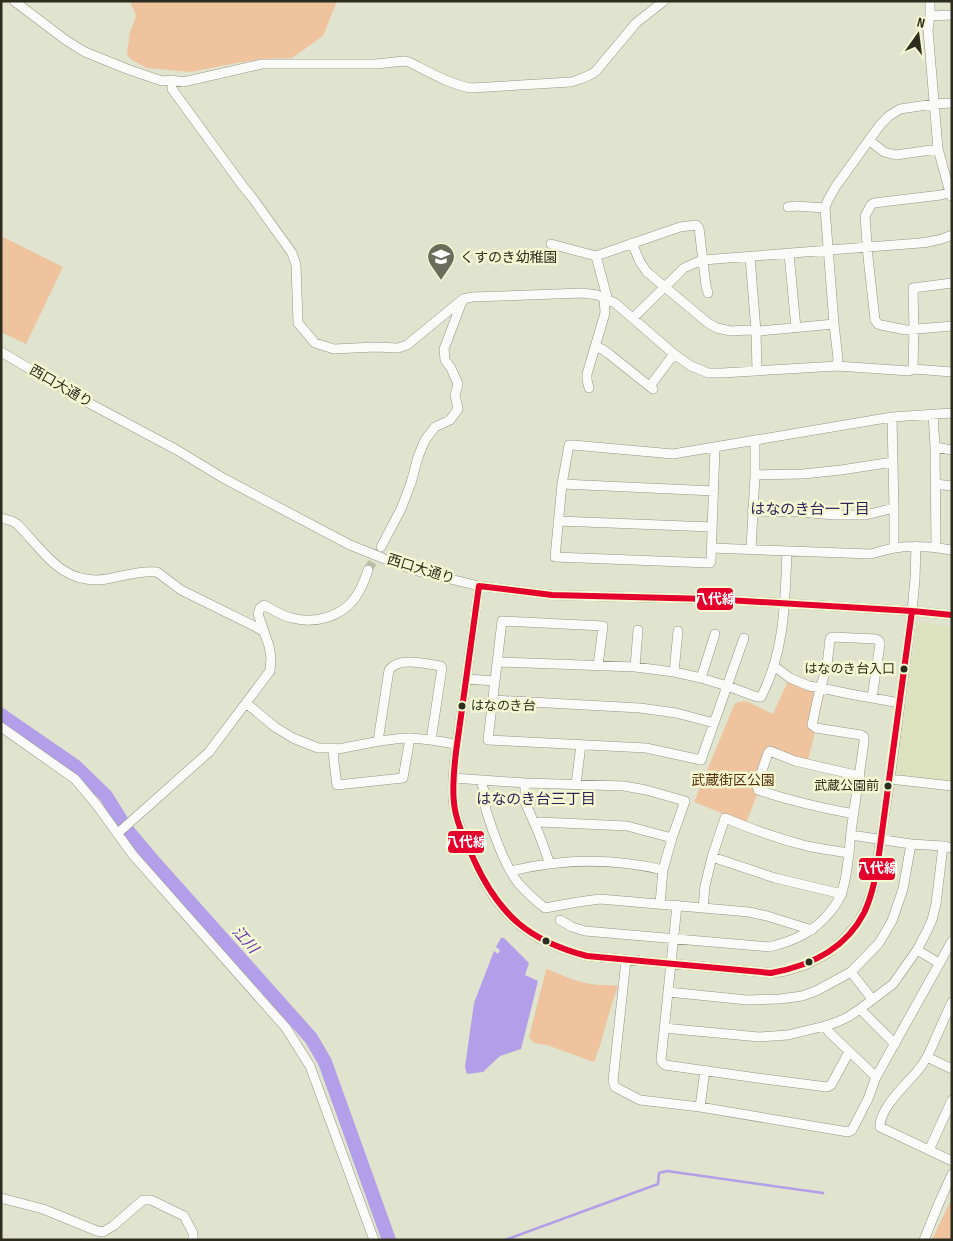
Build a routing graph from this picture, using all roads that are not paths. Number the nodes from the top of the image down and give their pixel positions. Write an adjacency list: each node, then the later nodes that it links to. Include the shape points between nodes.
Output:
1 (14, 1): 6 (street, via 86,52 162,81)
2 (664, 1): 6 (street, via 636,23 596,71 571,82 471,88 444,80 404,61 262,64 183,82)
3 (930, 1): 5 (street)
4 (952, 15): 5 (street)
5 (930, 16): 8 (street, via 928,30)
6 (172, 80): 27 (street, via 172,89 292,253 296,264 298,323 315,343 334,349 398,348 407,345)
7 (952, 103): 8 (street)
8 (934, 104): 9 (street, via 894,112); 10 (street)
9 (869, 140): 10 (street, via 884,152 896,155); 13 (street, via 836,186)
10 (938, 148): 11 (street)
11 (951, 195): 17 (street, via 872,204 865,216)
12 (788, 207): 13 (street)
13 (825, 208): 18 (street)
14 (952, 235): 17 (street, via 942,240)
15 (632, 243): 20 (street); 22 (street, via 680,227 696,226 699,228); 24 (street, via 643,267)
16 (550, 244): 20 (street)
17 (868, 247): 18 (street); 32 (street, via 875,320 881,325 906,330)
18 (829, 251): 19 (street); 29 (street)
19 (789, 254): 21 (street); 31 (street)
20 (596, 256): 26 (street, via 607,297)
21 (750, 257): 22 (street); 33 (street)
22 (703, 260): 24 (street, via 684,268); 25 (street)
23 (952, 282): 32 (street, via 913,288)
24 (664, 287): 28 (street); 33 (street, via 712,326 731,331)
25 (708, 293)
26 (604, 298): 27 (street, via 583,293 472,296); 28 (street); 34 (street)
27 (463, 299): 61 (street, via 444,350 445,360 458,384 458,409 450,420 435,427 425,440 401,509)
28 (633, 318): 36 (street)
29 (834, 324): 31 (street); 37 (street)
30 (952, 326): 32 (street)
31 (796, 328): 33 (street)
32 (914, 328): 38 (street)
33 (756, 331): 39 (street)
34 (596, 347): 36 (street, via 652,388); 41 (street, via 588,374)
35 (1, 352): 69 (street, 西口大通り, via 223,478 350,545 421,572)
36 (674, 354): 39 (street, via 708,373)
37 (837, 366): 38 (street); 39 (street)
38 (913, 369): 40 (street)
39 (757, 371)
40 (952, 372)
41 (588, 388)
42 (952, 413): 43 (street)
43 (933, 414): 44 (street); 47 (street)
44 (892, 417): 45 (street); 49 (street)
45 (755, 440): 46 (street); 50 (street)
46 (714, 447): 51 (street, via 673,454 569,445); 54 (street)
47 (935, 447): 48 (street); 52 (street)
48 (952, 450)
49 (893, 462): 50 (street, via 803,474); 55 (street)
50 (755, 475): 56 (street)
51 (562, 484): 54 (street); 58 (street)
52 (936, 484): 53 (street); 62 (street)
53 (952, 486)
54 (714, 491): 59 (street)
55 (894, 508): 56 (street, via 866,515); 64 (street)
56 (752, 511): 65 (street)
57 (1, 518): 75 (street, via 17,524 52,562 69,574 95,581 157,572 180,590)
58 (558, 521): 59 (street); 63 (street, via 555,557 560,558 710,563)
59 (712, 528): 63 (street)
60 (916, 546): 62 (street); 64 (street); 71 (street)
61 (382, 547)
62 (936, 547): 67 (street)
63 (711, 548): 65 (street)
64 (894, 548): 66 (street, via 871,554)
65 (751, 549): 66 (street)
66 (788, 550): 70 (street)
67 (952, 550)
68 (368, 570): 75 (street, via 356,598 332,616 310,620 291,618 264,605 258,614)
69 (478, 586): 70 (street, 西口大通り, via 552,595); 84 (street)
70 (785, 604): 71 (street, 西口大通り); 80 (street)
71 (912, 610): 72 (street, 西口大通り); 91 (street)
72 (952, 615)
73 (638, 630): 81 (street)
74 (678, 631): 82 (street)
75 (264, 632): 90 (street, via 272,658 270,671)
76 (715, 634): 83 (street)
77 (744, 638): 86 (street)
78 (498, 662): 79 (street); 79 (street, via 502,621 603,626); 85 (street)
79 (598, 666): 81 (street)
80 (774, 666): 86 (street, via 761,696); 87 (street, via 790,678)
81 (635, 667): 82 (street)
82 (674, 672): 83 (street)
83 (701, 678): 86 (street)
84 (467, 679): 85 (street); 97 (street)
85 (495, 681): 89 (street)
86 (727, 686): 92 (street)
87 (821, 688): 88 (street); 88 (street, via 832,637 876,639 880,644); 100 (street, via 812,725 864,737)
88 (872, 698): 91 (street)
89 (494, 700): 92 (street, via 640,708); 98 (street, via 488,740)
90 (246, 703): 99 (street, via 293,738 318,748); 109 (street, via 209,752)
91 (900, 703): 102 (street)
92 (714, 723): 98 (street, via 701,760 646,748)
93 (1, 727): 109 (street, via 75,778)
94 (410, 738): 95 (street); 96 (street); 99 (street, via 403,778 337,784)
95 (431, 740): 96 (street, via 442,668 412,662 392,666 389,670); 97 (street)
96 (378, 741): 99 (street, via 338,750)
97 (457, 744): 101 (street)
98 (581, 745): 105 (street)
99 (334, 748)
100 (860, 776): 107 (street); 107 (street, via 796,761 770,751 757,785 758,790 779,798)
101 (454, 778): 103 (street); 129 (street, via 457,822 485,883 514,921 542,941 568,952)
102 (890, 779): 106 (street); 112 (street)
103 (481, 780): 104 (street); 119 (street, via 490,823)
104 (525, 783): 105 (street); 108 (street, via 525,802)
105 (576, 784): 111 (street, via 624,786 685,801)
106 (952, 786)
107 (854, 814): 110 (street)
108 (535, 824): 111 (street, via 627,826); 117 (street)
109 (118, 833): 153 (street, via 286,1028 304,1054)
110 (851, 835): 112 (street); 115 (street)
111 (672, 838): 118 (street)
112 (881, 840): 113 (street); 130 (street, via 873,889 866,908 858,923 828,953 805,965 771,973)
113 (910, 844): 114 (street); 132 (street, via 903,889 892,921 878,943)
114 (948, 847): 128 (street, via 932,920)
115 (849, 854): 116 (street, via 802,845 725,818); 120 (street)
116 (712, 857): 120 (street, via 776,878); 123 (street)
117 (550, 864): 118 (street, via 594,861 629,863); 119 (street)
118 (663, 870): 121 (street)
119 (511, 872): 121 (street, via 532,898 545,908 600,899)
120 (842, 894): 125 (street, via 829,914)
121 (660, 904): 122 (street)
122 (677, 905): 123 (street); 126 (street)
123 (703, 908): 125 (street, via 749,912)
124 (560, 920): 126 (street, via 585,931)
125 (812, 930): 126 (street, via 800,938 770,947)
126 (674, 938): 130 (street)
127 (952, 942): 131 (street)
128 (917, 950): 131 (street); 134 (street, via 893,984)
129 (626, 960): 130 (street); 147 (street, via 613,1081 615,1087 640,1100)
130 (670, 963): 133 (street)
131 (939, 963): 140 (street)
132 (851, 972): 133 (street, via 816,991 780,1000); 134 (street)
133 (668, 992): 139 (street)
134 (872, 999): 136 (street)
135 (952, 1002): 137 (street)
136 (860, 1009): 138 (street); 140 (street)
137 (948, 1018): 142 (street)
138 (826, 1026): 139 (street, via 788,1035 759,1037); 141 (street)
139 (664, 1028): 144 (street, via 662,1062 665,1065)
140 (895, 1044): 145 (street)
141 (849, 1052): 144 (street, via 827,1087); 145 (street)
142 (927, 1057): 143 (street); 148 (street, via 899,1089 879,1124)
143 (952, 1069)
144 (706, 1070): 147 (street)
145 (876, 1077): 147 (street, via 868,1099 848,1132)
146 (952, 1100): 148 (street)
147 (700, 1107)
148 (929, 1150): 149 (street)
149 (952, 1160)
150 (952, 1174): 154 (street)
151 (1, 1198): 152 (street, via 43,1209 103,1232 143,1200 152,1200 184,1216)
152 (193, 1240)
153 (374, 1240)
154 (924, 1240)

